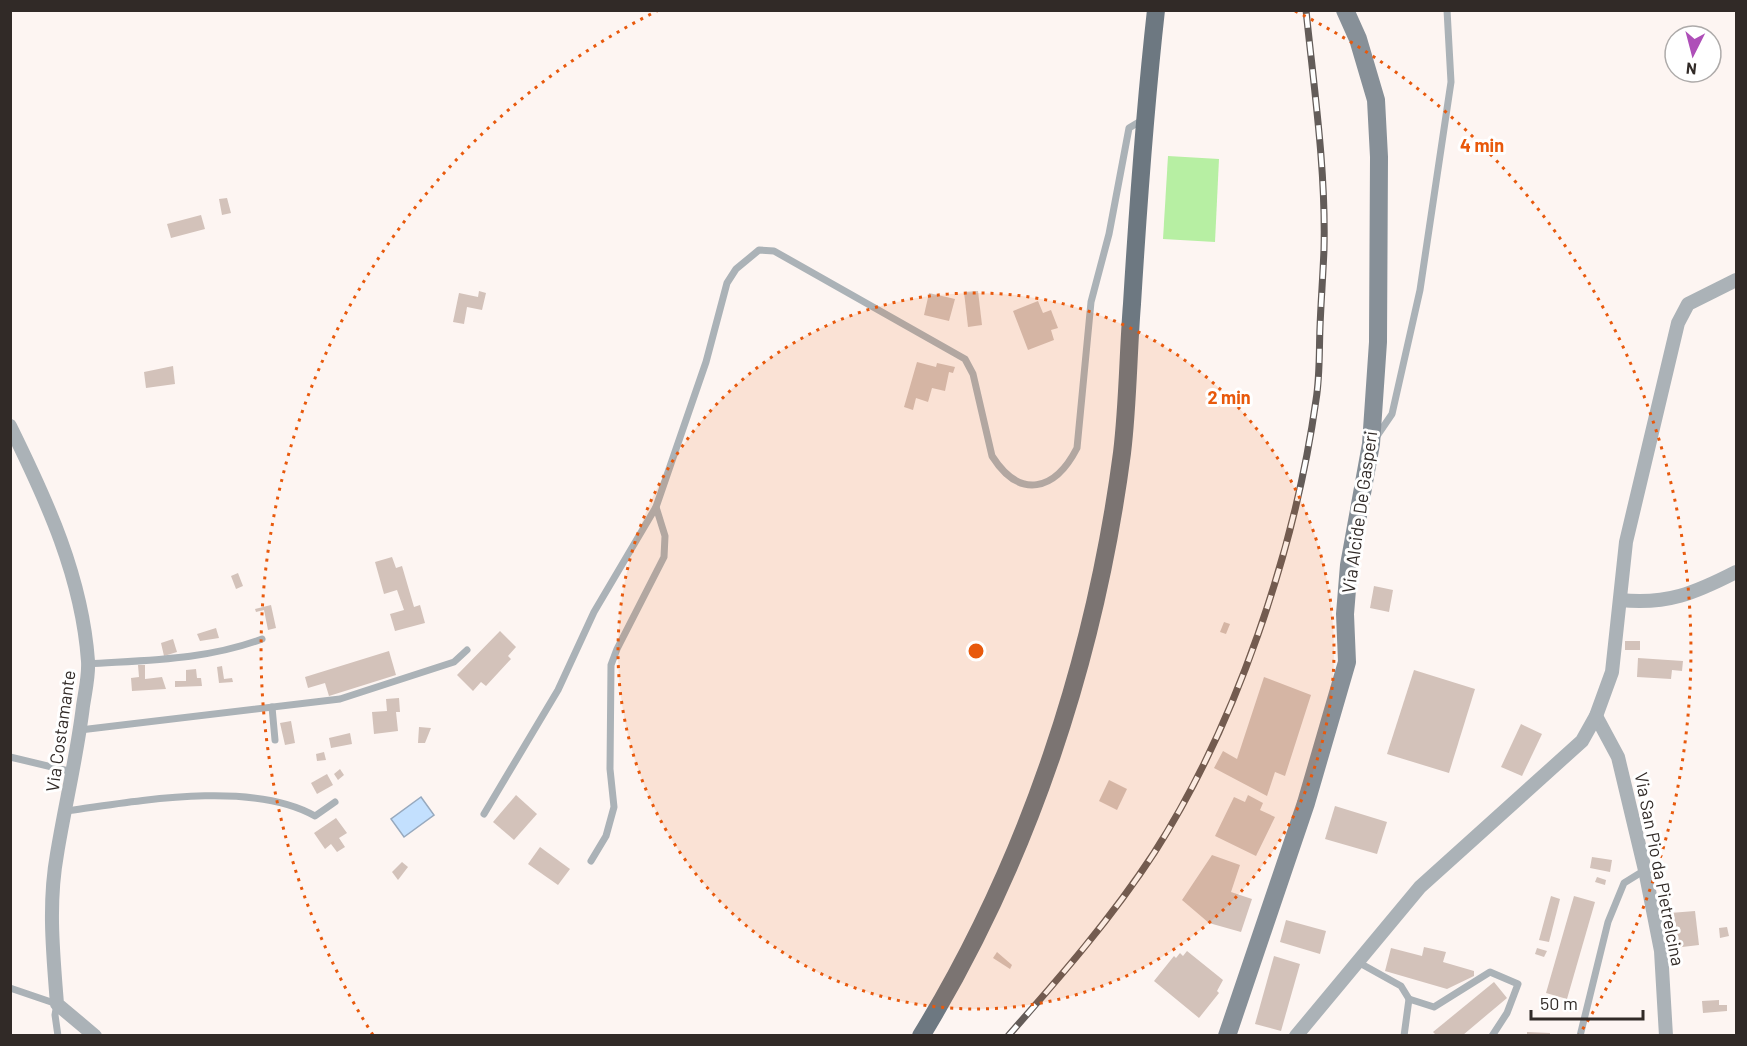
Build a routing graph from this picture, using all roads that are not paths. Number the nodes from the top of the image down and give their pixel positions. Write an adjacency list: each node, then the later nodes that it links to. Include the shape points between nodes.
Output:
1 (1156, 10): 4 (main road)
2 (1345, 10): 7 (main road, Via Alcide De Gasperi, via 1376,100 1378,342)
3 (1447, 10): 7 (lane, via 1450,82 1420,290 1392,414)
4 (1144, 120): 8 (lane, via 1129,128 1109,234 1091,302 1077,448 1067,468 1051,482 1032,485 1011,478 999,468 992,456 973,374 965,359 774,251 759,250 736,269 727,283 706,362); 31 (main road, via 1122,451 1105,560 1087,638 1027,823 989,912)
5 (1737, 280): 10 (street, via 1688,304 1677,323 1626,542)
6 (10, 426): 13 (street, Via Costamante, via 66,550 78,594)
7 (1371, 444): 32 (main road, Via Alcide De Gasperi, via 1349,565 1347,662 1309,793)
8 (656, 507): 22 (lane, via 594,612 558,690); 23 (lane, via 665,536 664,558 611,665 609,769 614,807 606,836)
9 (1737, 572): 10 (street, via 1677,597 1648,603)
10 (1620, 600): 15 (street, via 1612,672)
11 (262, 639): 13 (lane, via 229,651)
12 (467, 650): 14 (lane, via 454,662 340,699)
13 (88, 664): 16 (street, Via Costamante)
14 (273, 707): 16 (lane); 17 (lane)
15 (1596, 716): 24 (street, Via San Pio da Pietrelcina, via 1618,757); 25 (street, via 1582,741 1420,887)
16 (80, 730): 19 (street, Via Costamante)
17 (275, 740)
18 (10, 757): 19 (lane)
19 (73, 772): 21 (street, Via Costamante)
20 (335, 802): 21 (lane, via 315,816 297,806 259,798 189,796)
21 (66, 811): 28 (street, Via Costamante, via 52,892 51,941)
22 (484, 814)
23 (591, 861)
24 (1645, 870): 36 (lane, via 1624,883 1608,922); 37 (street, Via San Pio da Pietrelcina, via 1661,951)
25 (1356, 962): 27 (lane, via 1401,986); 33 (street)
26 (10, 988): 28 (lane)
27 (1409, 999): 34 (lane); 35 (lane, via 1434,1007 1490,972 1502,975 1518,984 1507,1013)
28 (57, 1004): 29 (lane); 30 (street)
29 (58, 1035)
30 (96, 1035)
31 (921, 1035)
32 (1227, 1035)
33 (1296, 1035)
34 (1404, 1035)
35 (1492, 1035)
36 (1580, 1035)
37 (1666, 1035)

